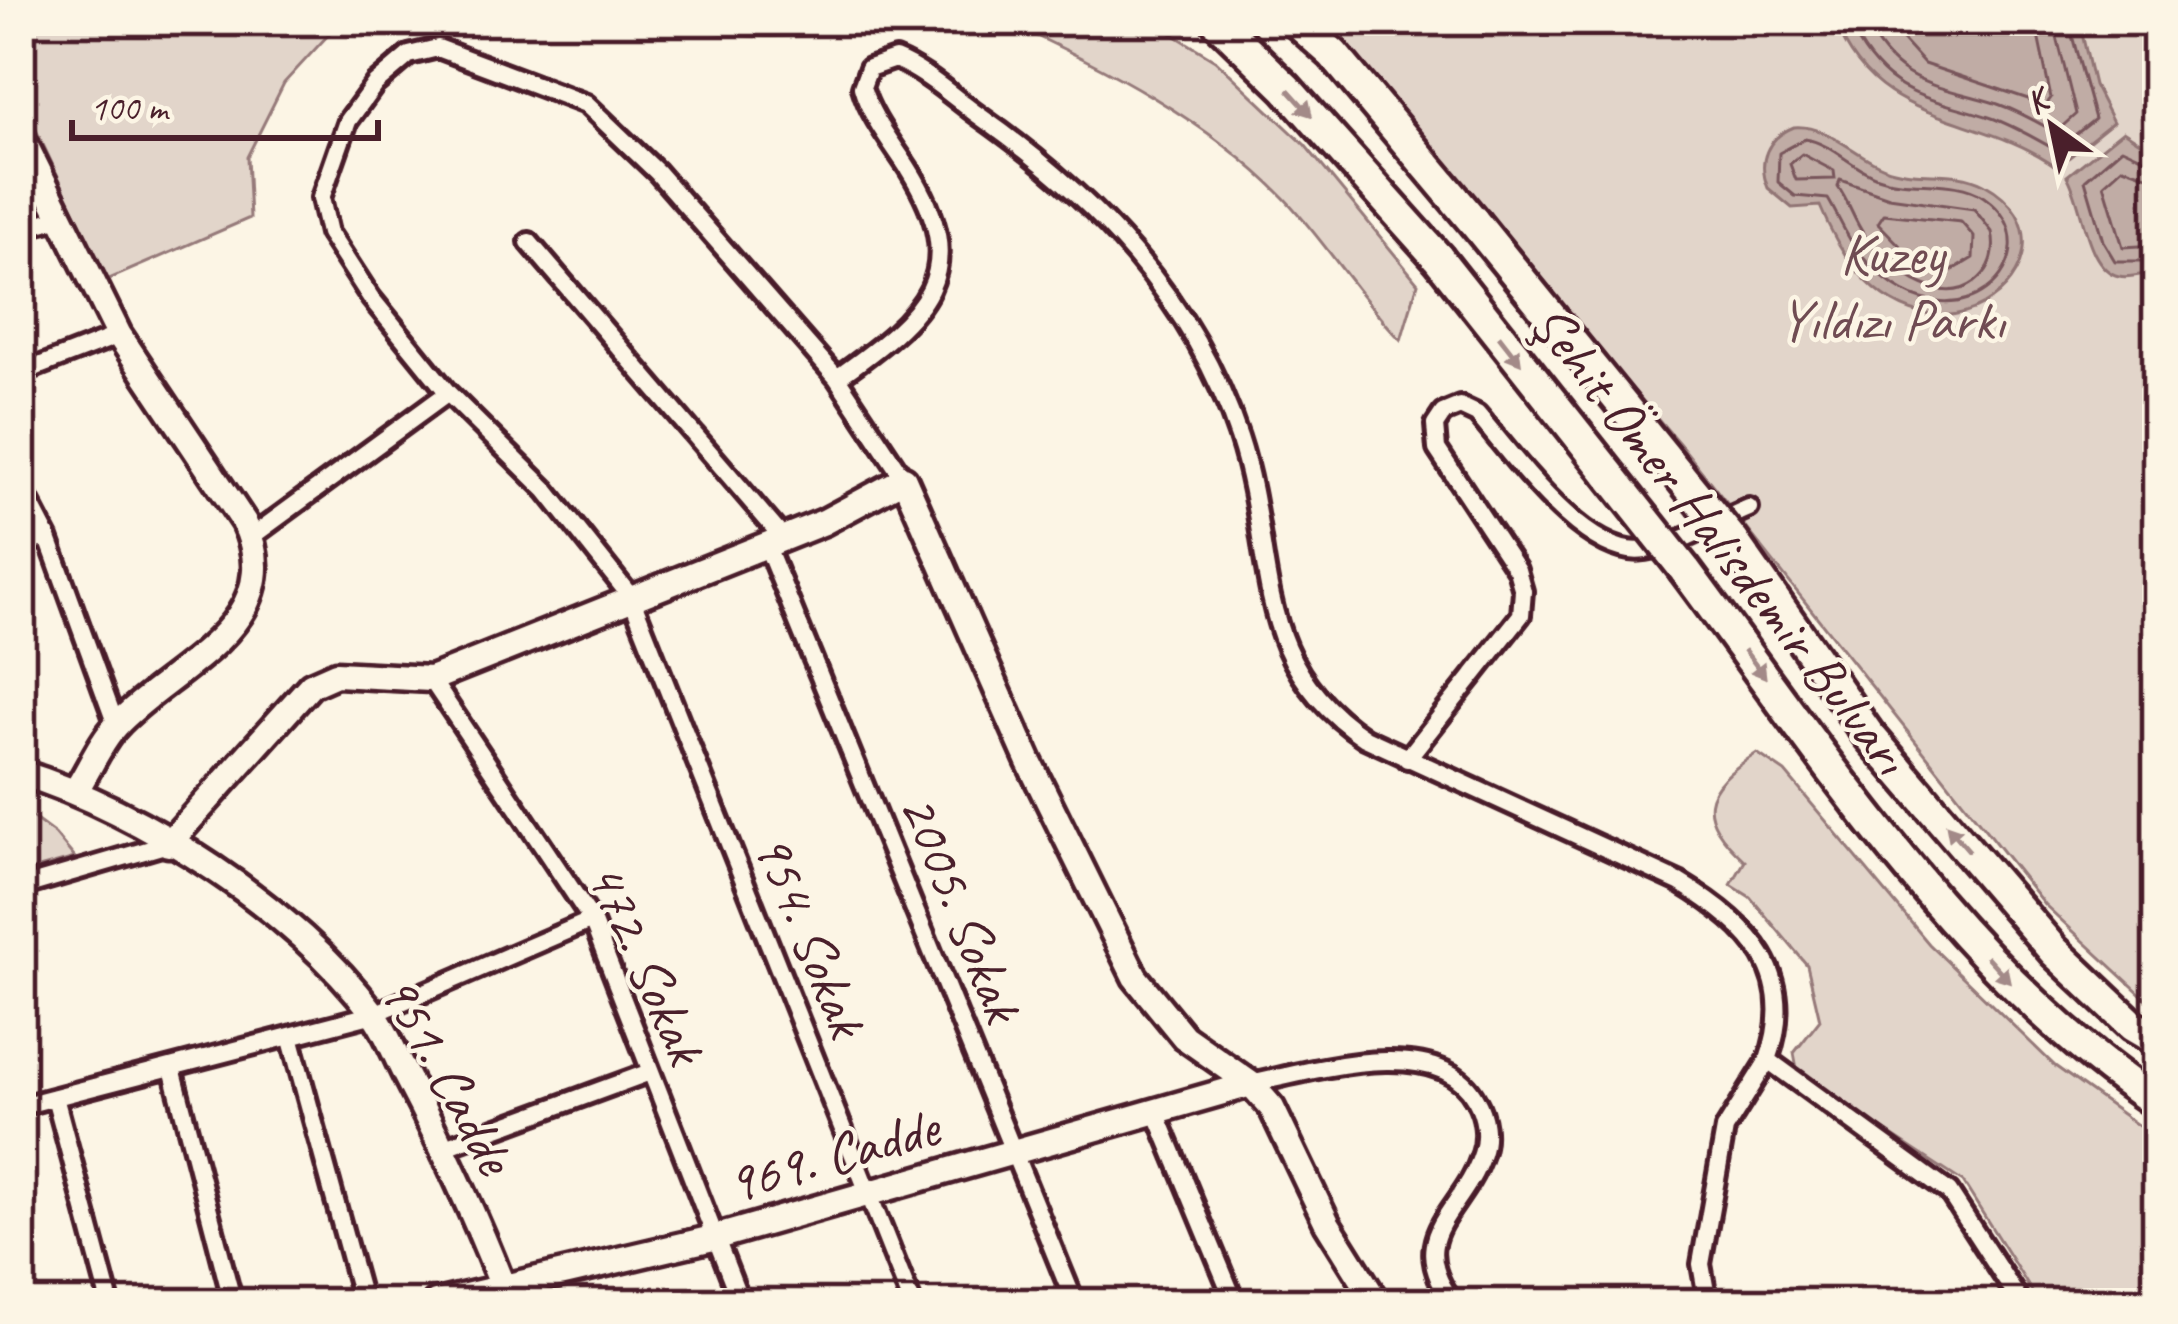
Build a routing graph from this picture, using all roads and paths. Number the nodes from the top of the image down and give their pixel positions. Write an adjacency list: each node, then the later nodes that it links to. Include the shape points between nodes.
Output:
1 (1217, 21): 35 (highway, Şehit Ömer Halisdemir Bulvarı, one-way to 35, bridge, via 1438,258 2003,977)
2 (1296, 21): 29 (highway, Şehit Ömer Halisdemir Bulvarı, one-way to 2, bridge, via 2054,951 1883,752 1733,541 1334,54)
3 (21, 136): 4 (street)
4 (62, 218): 5 (street); 7 (street)
5 (21, 228)
6 (529, 242): 16 (street, 2005. Sokak)
7 (119, 335): 8 (street); 14 (street)
8 (21, 373)
9 (837, 378): 10 (street, 954. Sokak, via 657,172 586,104 439,48 409,55 375,84 348,121 321,198 329,233 371,298); 11 (street); 21 (street, via 917,317 939,266 929,202 862,87 868,68 895,58 1079,190 1145,266 1196,342 1238,433 1271,610 1289,659 1342,723)
10 (448, 393): 14 (street); 18 (street, 954. Sokak, via 546,490)
11 (904, 479): 16 (street); 33 (street, via 1135,977 1184,1037)
12 (21, 486): 15 (street)
13 (1749, 508): 21 (street, via 1643,551 1610,544 1564,514 1477,414 1460,406 1443,412 1437,449 1517,570 1521,615)
14 (251, 537): 20 (street, via 250,578 228,632)
15 (48, 538): 17 (street); 20 (street)
16 (774, 541): 18 (street); 39 (street, 2005. Sokak)
17 (21, 542)
18 (631, 597): 19 (street); 40 (street, 954. Sokak)
19 (431, 679): 24 (street, via 336,674 311,685); 26 (street, 472. Sokak)
20 (116, 725): 23 (street)
21 (1407, 759): 30 (street, via 1679,882 1722,912 1773,974 1780,996)
22 (21, 773): 23 (street, 951. Cadde)
23 (76, 790): 24 (street, 951. Cadde)
24 (168, 844): 25 (street); 27 (street, 951. Cadde, via 292,929)
25 (21, 887)
26 (592, 920): 27 (street); 32 (street, 472. Sokak)
27 (374, 1014): 28 (street); 38 (street, 951. Cadde)
28 (290, 1036): 31 (street); 45 (street)
29 (2157, 1040)
30 (1768, 1060): 53 (street, via 1725,1129 1701,1264); 54 (street, via 1948,1192)
31 (172, 1068): 34 (street); 44 (street)
32 (650, 1072): 38 (street); 41 (street, 472. Sokak)
33 (1252, 1084): 37 (street, 969. Cadde); 51 (street); 52 (street, via 1409,1060 1447,1070 1469,1089 1485,1128 1481,1158 1433,1246 1436,1275)
34 (55, 1097): 36 (street); 43 (street)
35 (2157, 1103)
36 (21, 1106)
37 (1156, 1112): 39 (street, 969. Cadde); 50 (street)
38 (443, 1148): 42 (street, 951. Cadde)
39 (1013, 1152): 40 (street, 969. Cadde); 49 (street, 2005. Sokak)
40 (867, 1192): 41 (street, 969. Cadde); 48 (street, 954. Sokak)
41 (713, 1238): 42 (street, 969. Cadde); 47 (street, 472. Sokak)
42 (506, 1294): 46 (street, 969. Cadde)
43 (110, 1303)
44 (233, 1303)
45 (363, 1303)
46 (436, 1303)
47 (741, 1303)
48 (912, 1303)
49 (1075, 1303)
50 (1235, 1303)
51 (1378, 1303)
52 (1453, 1303)
53 (1708, 1303)
54 (2021, 1303)

